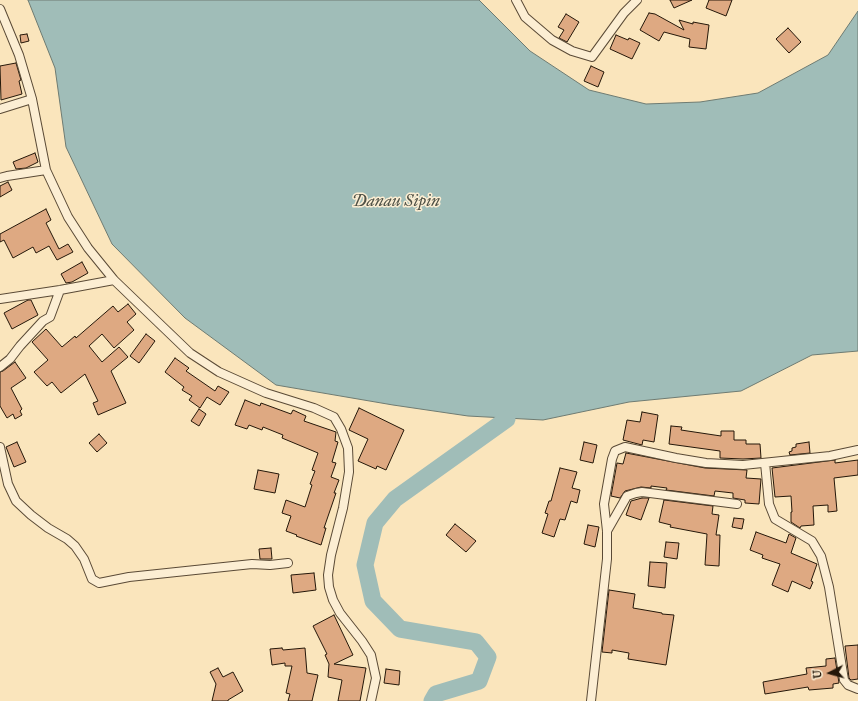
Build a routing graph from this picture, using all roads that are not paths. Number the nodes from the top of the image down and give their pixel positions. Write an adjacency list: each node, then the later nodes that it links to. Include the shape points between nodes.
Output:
1 (516, 0): 2 (street, via 525,16 552,40 592,57 624,13)
2 (637, 0)
3 (0, 9): 4 (street, via 19,55)
4 (32, 99): 5 (street); 6 (street)
5 (0, 109)
6 (46, 170): 7 (street); 8 (street, via 68,217 88,248)
7 (0, 178)
8 (114, 280): 9 (street); 19 (street, via 190,354 219,372 266,393 327,414 334,418 341,429 348,448 349,472 331,555 328,587 340,613 371,655 376,678)
9 (60, 290): 10 (street); 11 (street, via 50,317)
10 (0, 299)
11 (0, 367)
12 (0, 447): 17 (street, via 8,484 16,501 75,546 84,559 92,579 100,583 129,577 252,564)
13 (858, 450): 14 (street, via 830,456)
14 (764, 463): 16 (street, via 743,465 706,462 631,447 615,450 604,504); 18 (street, via 769,504 775,519 812,541 821,556 829,587 844,680 848,685)
15 (737, 504): 16 (street, via 636,492 627,496)
16 (607, 531): 20 (street)
17 (288, 563)
18 (858, 689)
19 (371, 701)
20 (591, 701)

